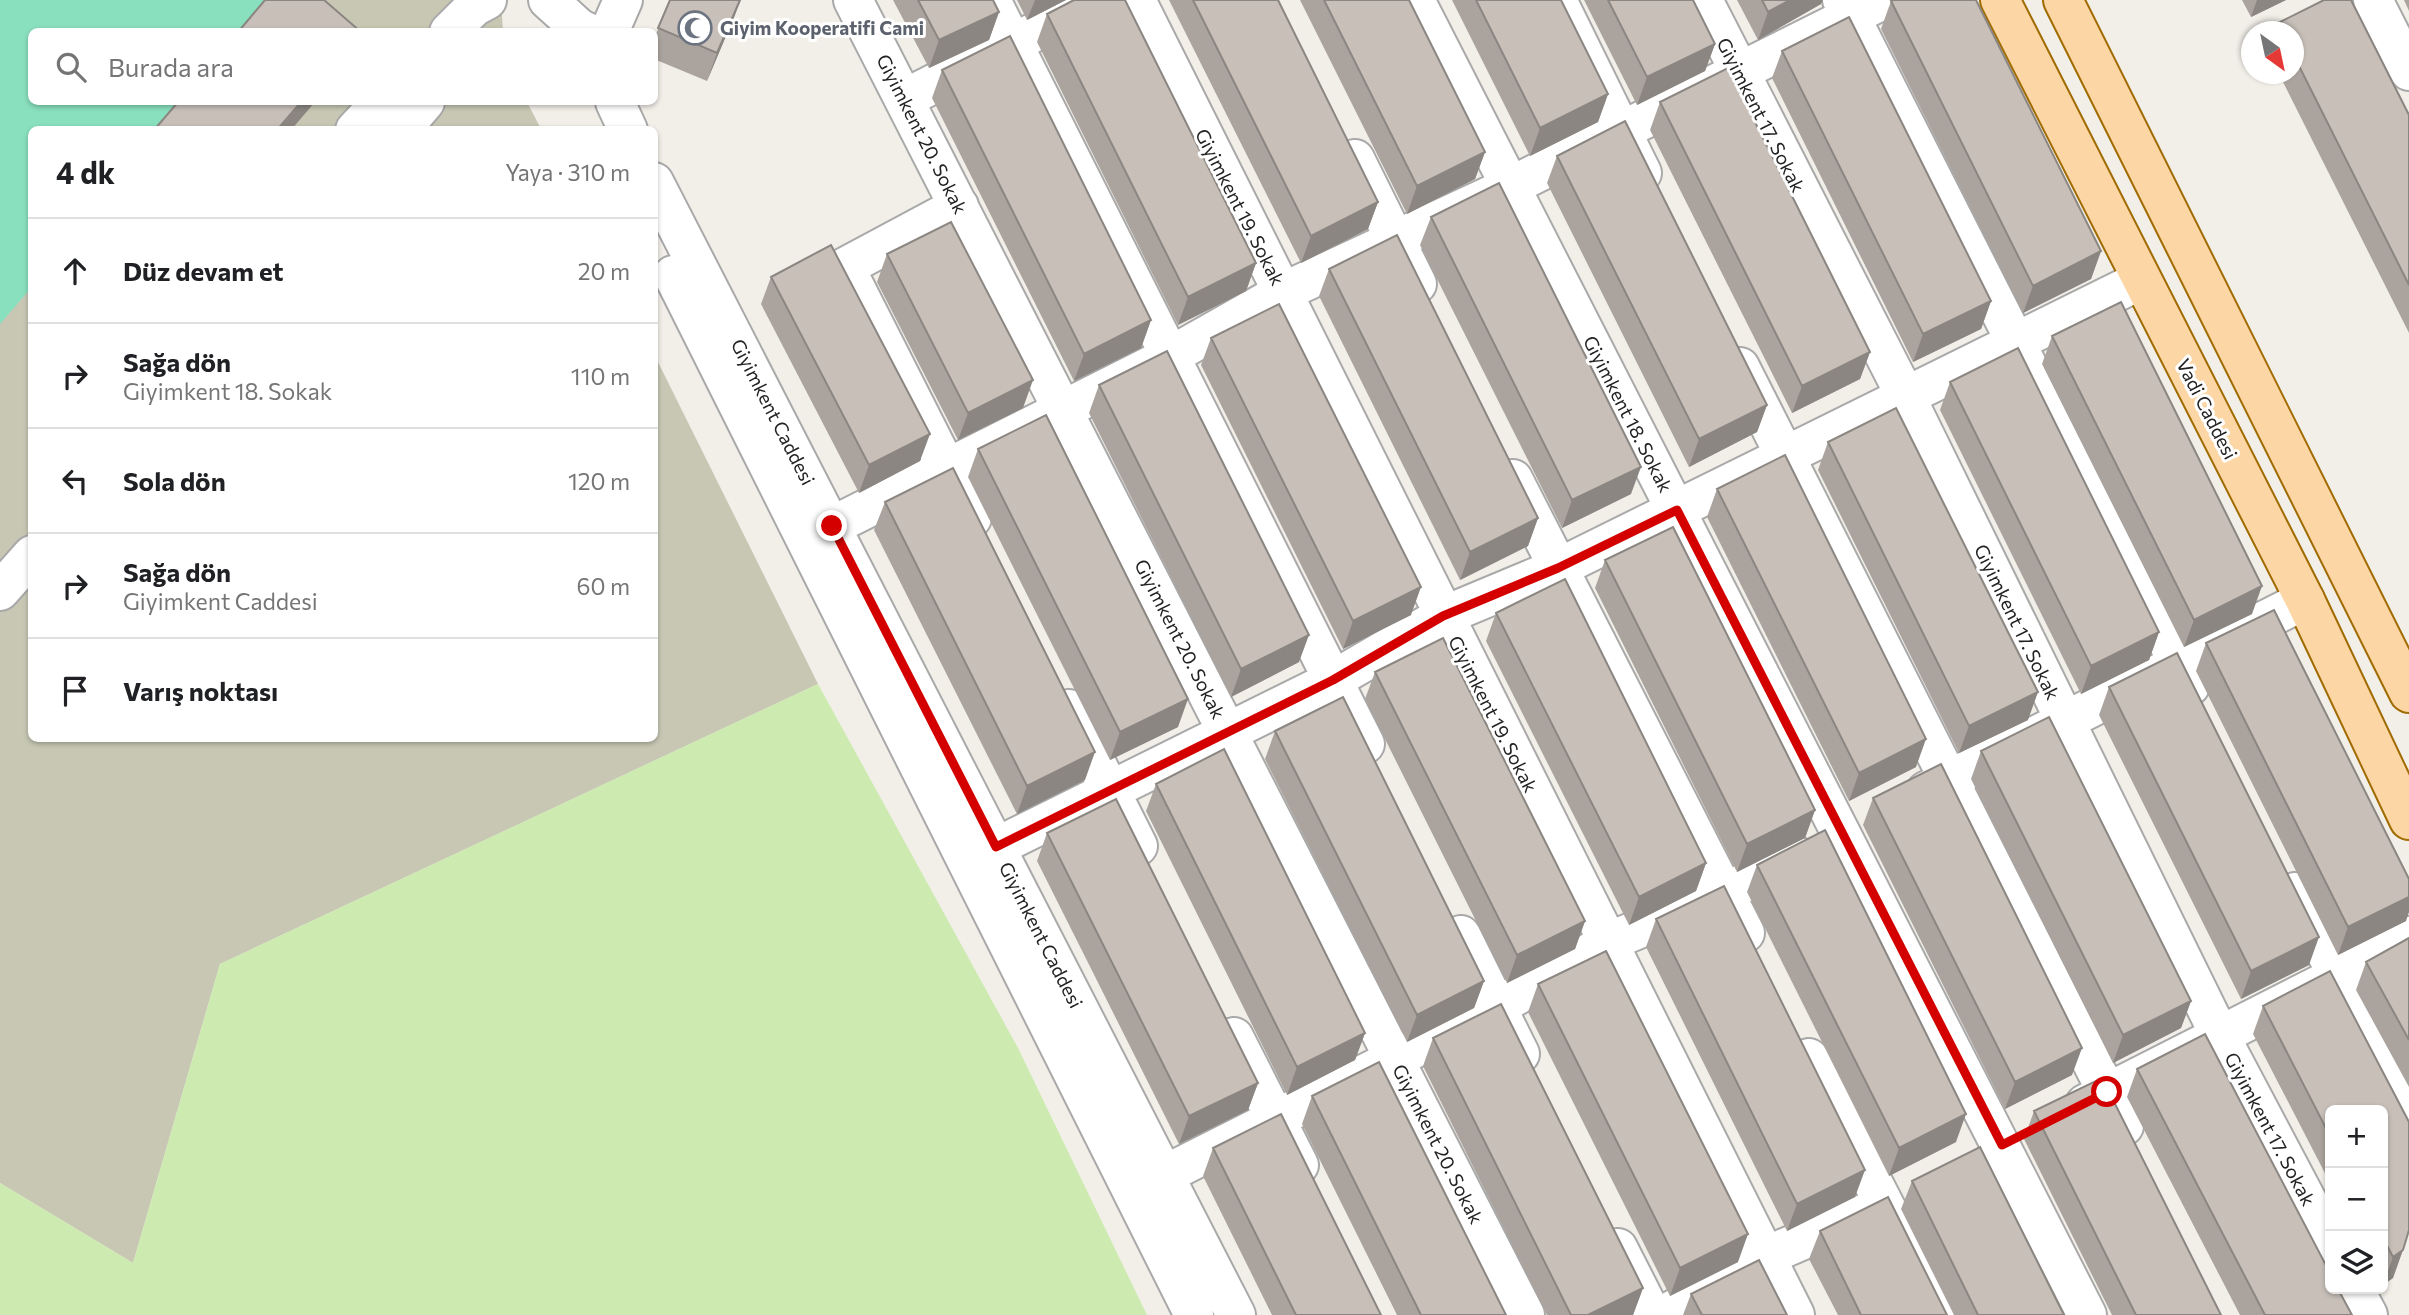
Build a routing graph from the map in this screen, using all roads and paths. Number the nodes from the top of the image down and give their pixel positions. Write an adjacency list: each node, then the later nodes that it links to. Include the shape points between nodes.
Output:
1 (487, 0): 16 (street, via 474,6)
2 (548, 0): 15 (street)
3 (623, 0): 15 (street)
4 (853, 0): 20 (street, Giyimkent 20. Sokak)
5 (991, 0): 17 (street)
6 (1097, 0): 17 (street)
7 (1136, 0): 38 (street, Giyimkent 19. Sokak)
8 (1415, 0): 31 (street, Giyimkent 18. Sokak)
9 (1557, 0): 29 (street)
10 (1703, 0): 19 (street, Giyimkent 17. Sokak)
11 (2000, 0): 37 (main road, Vadi Caddesi)
12 (2063, 0): 59 (main road)
13 (2373, 0): 18 (street)
14 (1859, 5): 19 (street); 41 (street)
15 (588, 24)
16 (453, 28)
17 (1013, 43): 20 (street); 42 (street)
18 (2409, 71)
19 (1739, 73): 29 (street); 43 (street, Giyimkent 17. Sokak)
20 (904, 99): 33 (street, Giyimkent 20. Sokak)
21 (378, 105): 25 (street)
22 (422, 105): 26 (street)
23 (594, 105): 27 (street)
24 (616, 105): 28 (street)
25 (359, 126)
26 (404, 126)
27 (602, 126)
28 (626, 126)
29 (1621, 131): 31 (street); 34 (street)
30 (1342, 133): 35 (street)
31 (1511, 186): 35 (street); 48 (street, Giyimkent 18. Sokak)
32 (658, 190): 49 (street, Giyimkent Caddesi)
33 (959, 206): 44 (street, Giyimkent 20. Sokak); 47 (street, via 845,267)
34 (1659, 206)
35 (1396, 242): 38 (street); 39 (street)
36 (658, 247): 97 (street, Giyimkent Caddesi)
37 (2141, 280): 41 (street); 54 (main road, Vadi Caddesi)
38 (1283, 292): 42 (street); 55 (street, Giyimkent 19. Sokak)
39 (1432, 314)
40 (1722, 331): 46 (street)
41 (2015, 342): 43 (street); 56 (street)
42 (1170, 356): 44 (street); 58 (street)
43 (1906, 397): 46 (street); 61 (street, Giyimkent 17. Sokak)
44 (1063, 410): 47 (street); 62 (street, Giyimkent 20. Sokak)
45 (1498, 447): 52 (street)
46 (1785, 456): 48 (street); 64 (street)
47 (947, 468): 49 (street); 50 (street)
48 (1677, 510): 52 (street); 67 (street, Giyimkent 18. Sokak)
49 (832, 526): 68 (street, Giyimkent Caddesi)
50 (991, 555)
51 (28, 560): 53 (street)
52 (1558, 568): 55 (street); 71 (street)
53 (0, 591)
54 (2305, 600): 56 (street); 66 (main road, Vadi Caddesi)
55 (1443, 616): 58 (street); 74 (street, Giyimkent 19. Sokak)
56 (2179, 663): 60 (street); 61 (street)
57 (1053, 679): 65 (street)
58 (1333, 680): 62 (street); 63 (street)
59 (2409, 692)
60 (2203, 712)
61 (2065, 720): 64 (street); 80 (street, Giyimkent 17. Sokak)
62 (1228, 732): 65 (street); 81 (street, Giyimkent 20. Sokak)
63 (1381, 777)
64 (1949, 779): 67 (street); 83 (street)
65 (1110, 790): 68 (street); 70 (street)
66 (2409, 820)
67 (1866, 821): 71 (street); 86 (street, Giyimkent 18. Sokak)
68 (996, 847): 89 (street, Giyimkent Caddesi)
69 (2276, 856): 76 (street)
70 (1153, 875)
71 (1724, 893): 74 (street); 75 (street)
72 (1448, 910): 77 (street)
73 (2409, 936): 76 (street)
74 (1608, 943): 77 (street); 95 (street, Giyimkent 19. Sokak)
75 (1761, 965)
76 (2337, 976): 80 (street); 84 (street)
77 (1497, 1007): 81 (street); 82 (street)
78 (1220, 1009): 85 (street)
79 (1792, 1025): 92 (street)
80 (2220, 1035): 83 (street); 94 (street, Giyimkent 17. Sokak)
81 (1395, 1058): 85 (street); 99 (street, Giyimkent 20. Sokak)
82 (1534, 1081)
83 (2107, 1092): 86 (street); 87 (street)
84 (2409, 1115)
85 (1275, 1118): 89 (street); 91 (street)
86 (2002, 1145): 88 (street); 104 (street, Giyimkent 18. Sokak)
87 (2138, 1154)
88 (1967, 1163)
89 (1164, 1175): 98 (street, Giyimkent Caddesi)
90 (1920, 1187): 92 (street)
91 (1313, 1192)
92 (1884, 1205): 95 (street); 103 (street)
93 (1602, 1216): 100 (street)
94 (2325, 1234)
95 (1766, 1256): 101 (street); 102 (street, Giyimkent 19. Sokak)
96 (2357, 1294): 105 (street)
97 (1194, 1315)
98 (1236, 1315)
99 (1525, 1315)
100 (1651, 1315)
101 (1664, 1315)
102 (1795, 1315)
103 (1941, 1315)
104 (2087, 1315)
105 (2368, 1315)

